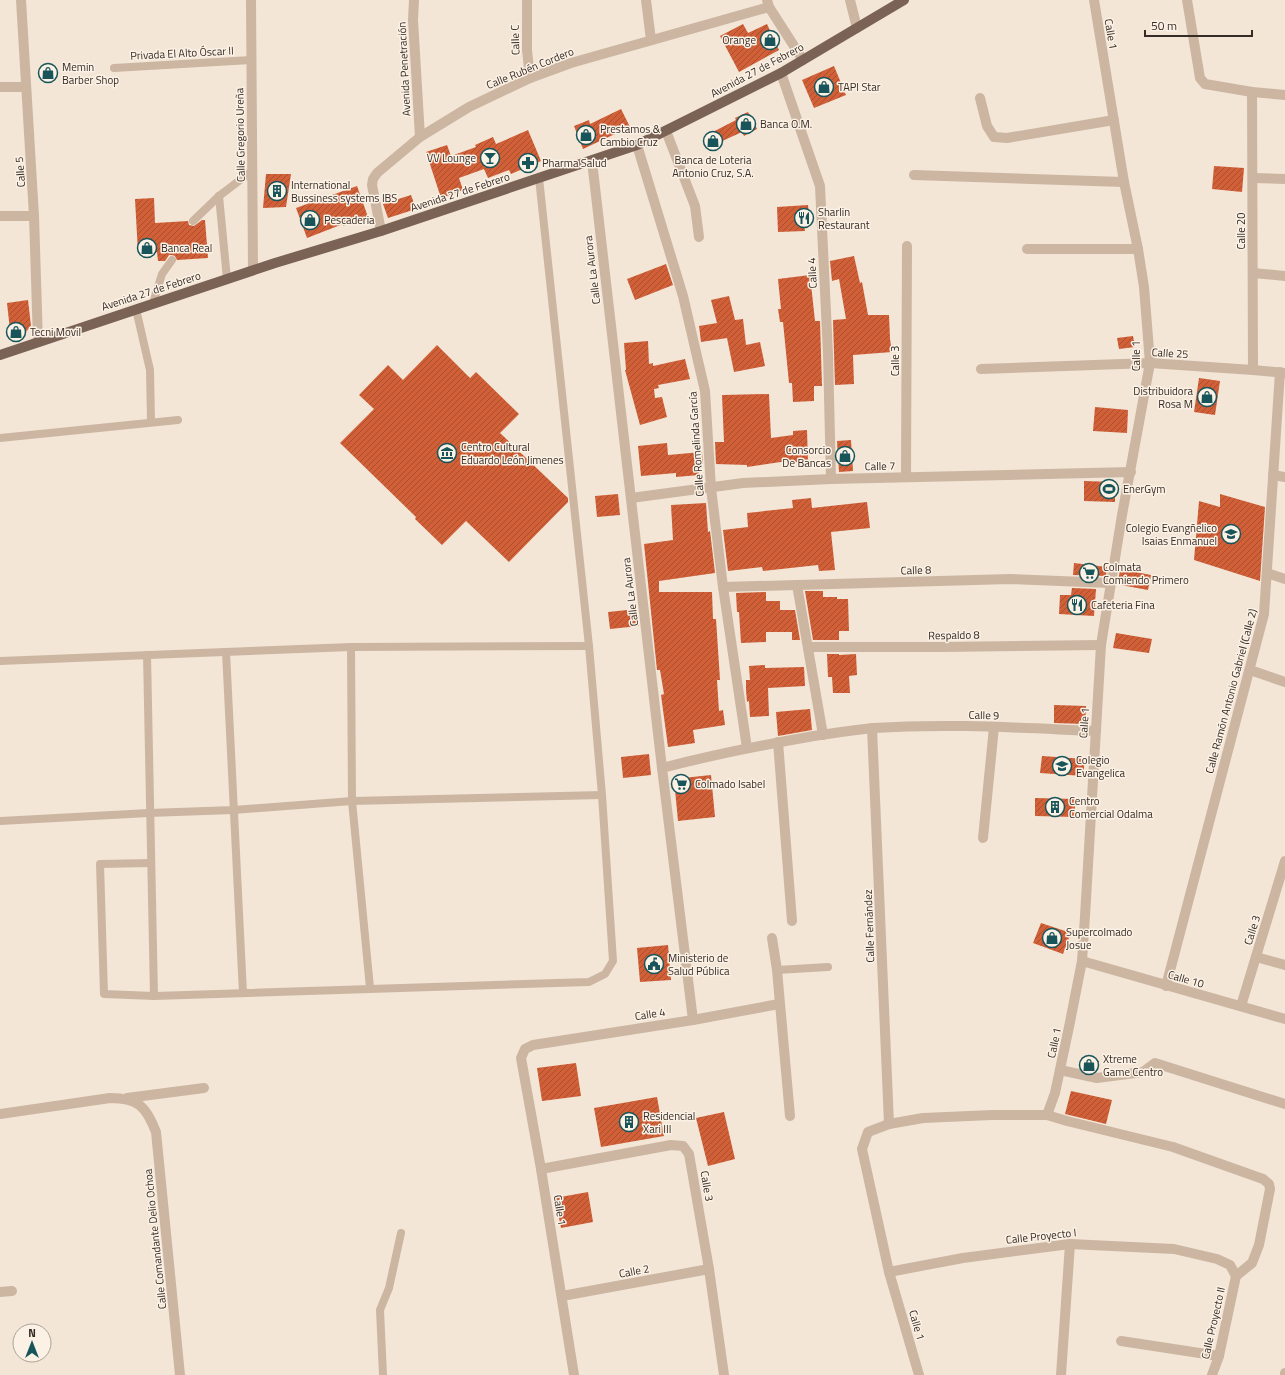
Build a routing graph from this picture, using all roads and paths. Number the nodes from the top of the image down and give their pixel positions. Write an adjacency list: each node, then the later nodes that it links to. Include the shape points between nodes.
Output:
1 (21, 0): 19 (street, Calle 5)
2 (251, 0): 13 (street, Calle Gregorio Ureña)
3 (414, 0): 25 (street, Avenida Penetración)
4 (527, 0): 17 (street, Calle C)
5 (646, 0): 12 (street)
6 (850, 0): 11 (street)
7 (904, 0): 11 (main road, Avenida 27 de Febrero)
8 (1094, 0): 23 (street, Calle 1)
9 (1187, 0): 20 (street, via 1200,78 1211,86)
10 (768, 4): 12 (street, Calle Rubén Cordero); 14 (street)
11 (857, 28): 14 (main road, Avenida 27 de Febrero)
12 (651, 40): 17 (street, Calle Rubén Cordero, via 571,63)
13 (251, 60): 15 (lane, Privada El Alto Óscar II); 28 (street, Calle Gregorio Ureña)
14 (803, 60): 16 (main road, Avenida 27 de Febrero)
15 (114, 68)
16 (781, 74): 24 (main road, Avenida 27 de Febrero); 63 (street, Calle 4, via 820,186)
17 (530, 78): 25 (street, Calle Rubén Cordero, via 469,107)
18 (0, 87): 19 (street)
19 (26, 87): 36 (street, Calle 5)
20 (1252, 92): 21 (street); 31 (street, Calle 20)
21 (1285, 95)
22 (980, 98): 23 (street, via 987,126 994,136 1007,138)
23 (1114, 120): 33 (street, Calle 1)
24 (666, 131): 26 (main road, Avenida 27 de Febrero); 39 (street, via 695,206)
25 (420, 137): 38 (street, Calle Rubén Cordero, via 373,179)
26 (637, 145): 27 (main road, Avenida 27 de Febrero); 64 (street, Calle Romelinda García, via 683,296 702,376)
27 (592, 161): 30 (main road, Avenida 27 de Febrero); 65 (street, Calle La Aurora)
28 (252, 171): 34 (lane); 44 (street, Calle Gregorio Ureña)
29 (914, 175): 33 (street)
30 (539, 178): 38 (main road, Avenida 27 de Febrero); 72 (lane)
31 (1253, 178): 32 (street); 45 (street, Calle 20)
32 (1285, 179)
33 (1124, 182): 41 (street, Calle 1)
34 (219, 196): 37 (lane); 47 (lane)
35 (0, 216): 36 (street)
36 (34, 216): 50 (street, Calle 5)
37 (194, 221)
38 (381, 231): 44 (main road, Avenida 27 de Febrero)
39 (699, 237)
40 (907, 246): 61 (street, Calle 3)
41 (1138, 248): 42 (street); 52 (street, Calle 1, via 1144,286)
42 (1027, 249)
43 (172, 260): 48 (lane, via 162,274)
44 (253, 270): 47 (main road, Avenida 27 de Febrero)
45 (1253, 273): 46 (street); 54 (street, Calle 20)
46 (1285, 276)
47 (227, 279): 48 (main road, Avenida 27 de Febrero)
48 (153, 303): 49 (main road, Avenida 27 de Febrero)
49 (136, 309): 50 (main road, Avenida 27 de Febrero); 57 (lane, via 150,370)
50 (38, 342): 51 (main road, Avenida 27 de Febrero)
51 (0, 355)
52 (1150, 363): 53 (street, Calle 25); 54 (street, Calle 25); 59 (street, Calle 1)
53 (981, 369)
54 (1253, 370): 55 (street, Calle 25)
55 (1282, 373): 60 (street, Calle Ramón Antonio Gabriel (Calle 2))
56 (178, 420): 57 (lane)
57 (151, 422): 58 (lane)
58 (0, 438)
59 (1131, 472): 61 (street, Calle 7); 68 (street, Calle 1)
60 (1273, 474): 62 (street); 66 (street, Calle Ramón Antonio Gabriel (Calle 2))
61 (906, 477): 63 (street, Calle 7)
62 (1285, 477)
63 (831, 479): 64 (street, Calle 7, via 743,483)
64 (711, 488): 65 (street, Calle 7); 70 (street, Calle Romelinda García)
65 (631, 498): 86 (street, Calle La Aurora)
66 (1267, 573): 67 (street); 78 (street, Calle Ramón Antonio Gabriel (Calle 2), via 1264,614)
67 (1285, 579)
68 (1110, 583): 69 (street, Calle 8, via 1010,579); 71 (street, Calle 1)
69 (797, 585): 70 (street, Calle 8); 74 (street)
70 (723, 587): 85 (street, Calle Romelinda García)
71 (1101, 645): 74 (street, Respaldo 8); 82 (street, Calle 1)
72 (589, 646): 73 (lane); 87 (lane)
73 (350, 647): 75 (lane); 88 (lane)
74 (808, 647): 83 (street)
75 (226, 652): 76 (lane); 89 (lane)
76 (147, 655): 77 (lane); 90 (lane)
77 (0, 660)
78 (1250, 670): 79 (street); 102 (street, Calle Ramón Antonio Gabriel (Calle 2))
79 (1285, 682)
80 (994, 727): 81 (street, Calle 9); 82 (street, Calle 9); 92 (street)
81 (872, 728): 83 (street, Calle 9); 118 (street, Calle Fernández)
82 (1096, 731): 98 (street, Calle 1)
83 (822, 735): 84 (street)
84 (778, 742): 85 (street); 95 (street)
85 (747, 748): 86 (street)
86 (662, 768): 109 (street, Calle La Aurora)
87 (602, 795): 88 (lane); 103 (lane, via 613,961 605,974 589,982)
88 (352, 801): 89 (lane); 103 (lane)
89 (233, 810): 90 (lane); 104 (lane)
90 (149, 813): 91 (lane); 94 (lane)
91 (0, 822)
92 (983, 838)
93 (1285, 861): 97 (street, Calle 3)
94 (151, 863): 105 (lane); 105 (lane, via 100,864 104,994)
95 (792, 921)
96 (772, 938): 101 (street)
97 (1256, 957): 99 (street); 107 (street, Calle 3)
98 (1082, 961): 102 (street, Calle 10); 111 (street, Calle 1)
99 (1285, 965)
100 (828, 966): 101 (lane)
101 (777, 970): 106 (street)
102 (1166, 986): 107 (street, Calle 10)
103 (370, 988): 104 (lane)
104 (243, 993): 105 (lane)
105 (154, 996)
106 (779, 1004): 109 (street, Calle 4); 117 (street)
107 (1241, 1006): 108 (street, Calle 10)
108 (1285, 1019)
109 (694, 1020): 110 (street, Calle 4, via 533,1045)
110 (525, 1049): 119 (street, Calle 1, via 521,1058)
111 (1060, 1070): 114 (street, via 1097,1078 1143,1072 1155,1063); 116 (street, Calle 1)
112 (204, 1088): 113 (street)
113 (125, 1098): 115 (street); 130 (street, Calle Comandante Delio Ochoa, via 140,1104 150,1117 156,1132)
114 (1285, 1104)
115 (0, 1114)
116 (1047, 1115): 118 (street, Calle 1, via 923,1118); 124 (street, via 1173,1147 1267,1181 1270,1189 1259,1245 1252,1263)
117 (790, 1116)
118 (889, 1124): 123 (street, Calle 1, via 868,1132 862,1149)
119 (541, 1169): 122 (street, Calle 3, via 671,1145 683,1146 689,1154); 127 (street, Calle 1)
120 (401, 1233): 131 (lane, via 389,1288 380,1310)
121 (1070, 1244): 123 (street, Calle Proyecto I, via 963,1258); 124 (street, Calle Proyecto I, via 1174,1249 1217,1259 1230,1265); 135 (street)
122 (709, 1269): 127 (street, Calle 2); 133 (street, Calle 3)
123 (889, 1272): 134 (street, Calle 1)
124 (1236, 1276): 129 (street, Calle Proyecto II)
125 (12, 1291): 126 (street)
126 (0, 1292)
127 (562, 1296): 132 (street, Calle 1)
128 (1121, 1341): 129 (street)
129 (1219, 1356): 136 (street, Calle Proyecto II)
130 (180, 1375)
131 (383, 1375)
132 (574, 1375)
133 (724, 1375)
134 (918, 1375)
135 (1061, 1375)
136 (1212, 1375)

